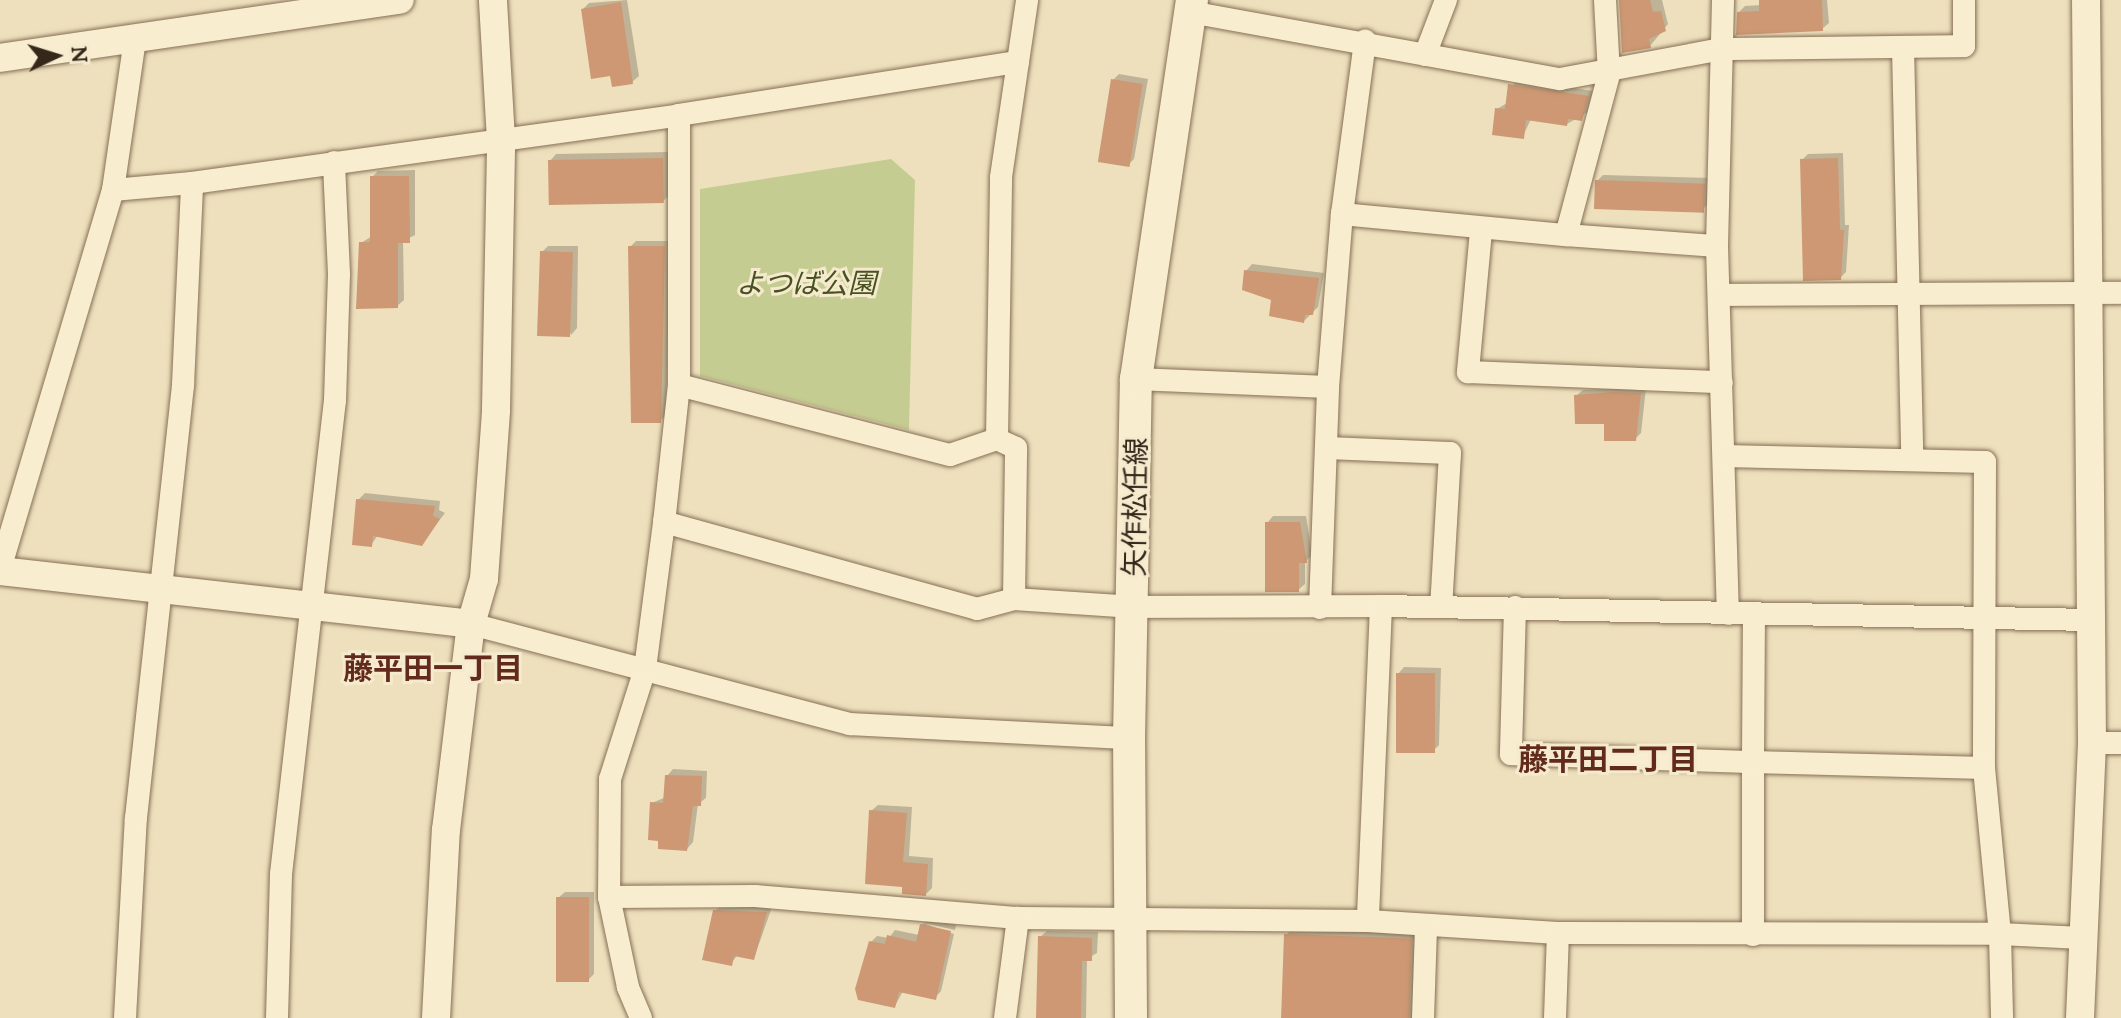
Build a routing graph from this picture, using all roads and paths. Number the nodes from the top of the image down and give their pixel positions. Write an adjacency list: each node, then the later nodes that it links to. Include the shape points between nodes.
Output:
1 (400, 0): 10 (street)
2 (493, 0): 19 (street)
3 (1027, 0): 16 (street)
4 (1446, 0): 14 (street)
5 (1605, 0): 17 (street)
6 (1723, 0): 13 (street)
7 (1964, 0): 12 (street, via 1964,46)
8 (2086, 0): 27 (street)
9 (1191, 6): 11 (street); 31 (main road, 矢作松任線)
10 (135, 40): 15 (street); 22 (street)
11 (1365, 41): 14 (street); 23 (street)
12 (1903, 47): 13 (street); 30 (street)
13 (1722, 49): 17 (street); 26 (street)
14 (1425, 55): 17 (street, via 1560,79)
15 (0, 58)
16 (1018, 62): 18 (street); 35 (street, via 1001,177)
17 (1609, 74): 25 (street)
18 (679, 115): 19 (street); 33 (street)
19 (501, 140): 20 (street); 53 (street, via 496,410 484,579)
20 (334, 162): 21 (street); 43 (street, via 339,274 335,401)
21 (192, 183): 22 (street); 41 (street, via 183,385)
22 (113, 190): 40 (street)
23 (1342, 214): 24 (street); 34 (street)
24 (1481, 231): 25 (street); 32 (street, via 1468,372)
25 (1566, 235): 26 (street)
26 (1717, 246): 29 (street)
27 (2092, 293): 28 (street); 30 (street); 52 (street)
28 (2121, 293)
29 (1719, 295): 30 (street); 32 (street)
30 (1908, 295): 38 (street)
31 (1136, 379): 34 (street); 45 (main road, 矢作松任線)
32 (1722, 382): 37 (street)
33 (679, 385): 35 (street, via 950,455); 39 (street)
34 (1328, 387): 36 (street)
35 (997, 439): 42 (street, via 1016,448)
36 (1326, 448): 46 (street, via 1450,453); 48 (street)
37 (1724, 456): 38 (street); 50 (street)
38 (1912, 458): 51 (street, via 1985,462)
39 (664, 522): 42 (street, via 977,609); 54 (street)
40 (0, 570): 41 (street)
41 (161, 587): 43 (street); 69 (street, via 136,818)
42 (1014, 599): 45 (street)
43 (309, 604): 53 (street); 70 (street, via 281,874)
44 (1381, 606): 46 (street); 48 (street); 63 (street)
45 (1134, 607): 48 (street); 55 (main road, 矢作松任線)
46 (1441, 607): 47 (street)
47 (1515, 607): 50 (street); 58 (street, via 1511,754)
48 (1320, 608)
49 (1754, 613): 50 (street); 51 (street); 58 (street)
50 (1728, 614)
51 (1986, 617): 52 (street); 59 (street)
52 (2092, 620): 56 (street)
53 (471, 624): 54 (street); 71 (street, via 446,830)
54 (645, 669): 55 (street, via 850,724); 60 (street, via 610,779)
55 (1129, 738): 62 (main road, 矢作松任線)
56 (2092, 743): 57 (street); 68 (street)
57 (2121, 743)
58 (1753, 762): 59 (street); 67 (street)
59 (1984, 768): 66 (street)
60 (609, 897): 61 (street, via 755,896); 72 (street, via 628,987)
61 (1018, 918): 62 (street); 73 (street)
62 (1131, 919): 63 (street); 74 (main road, 矢作松任線)
63 (1368, 921): 64 (street)
64 (1426, 926): 65 (street); 75 (street)
65 (1558, 933): 67 (street); 76 (street)
66 (2000, 934): 67 (street); 68 (street); 77 (street)
67 (1753, 935)
68 (2082, 938): 78 (street)
69 (125, 1018)
70 (277, 1018)
71 (436, 1018)
72 (641, 1018)
73 (1005, 1018)
74 (1131, 1018)
75 (1423, 1018)
76 (1555, 1018)
77 (2002, 1018)
78 (2080, 1018)

